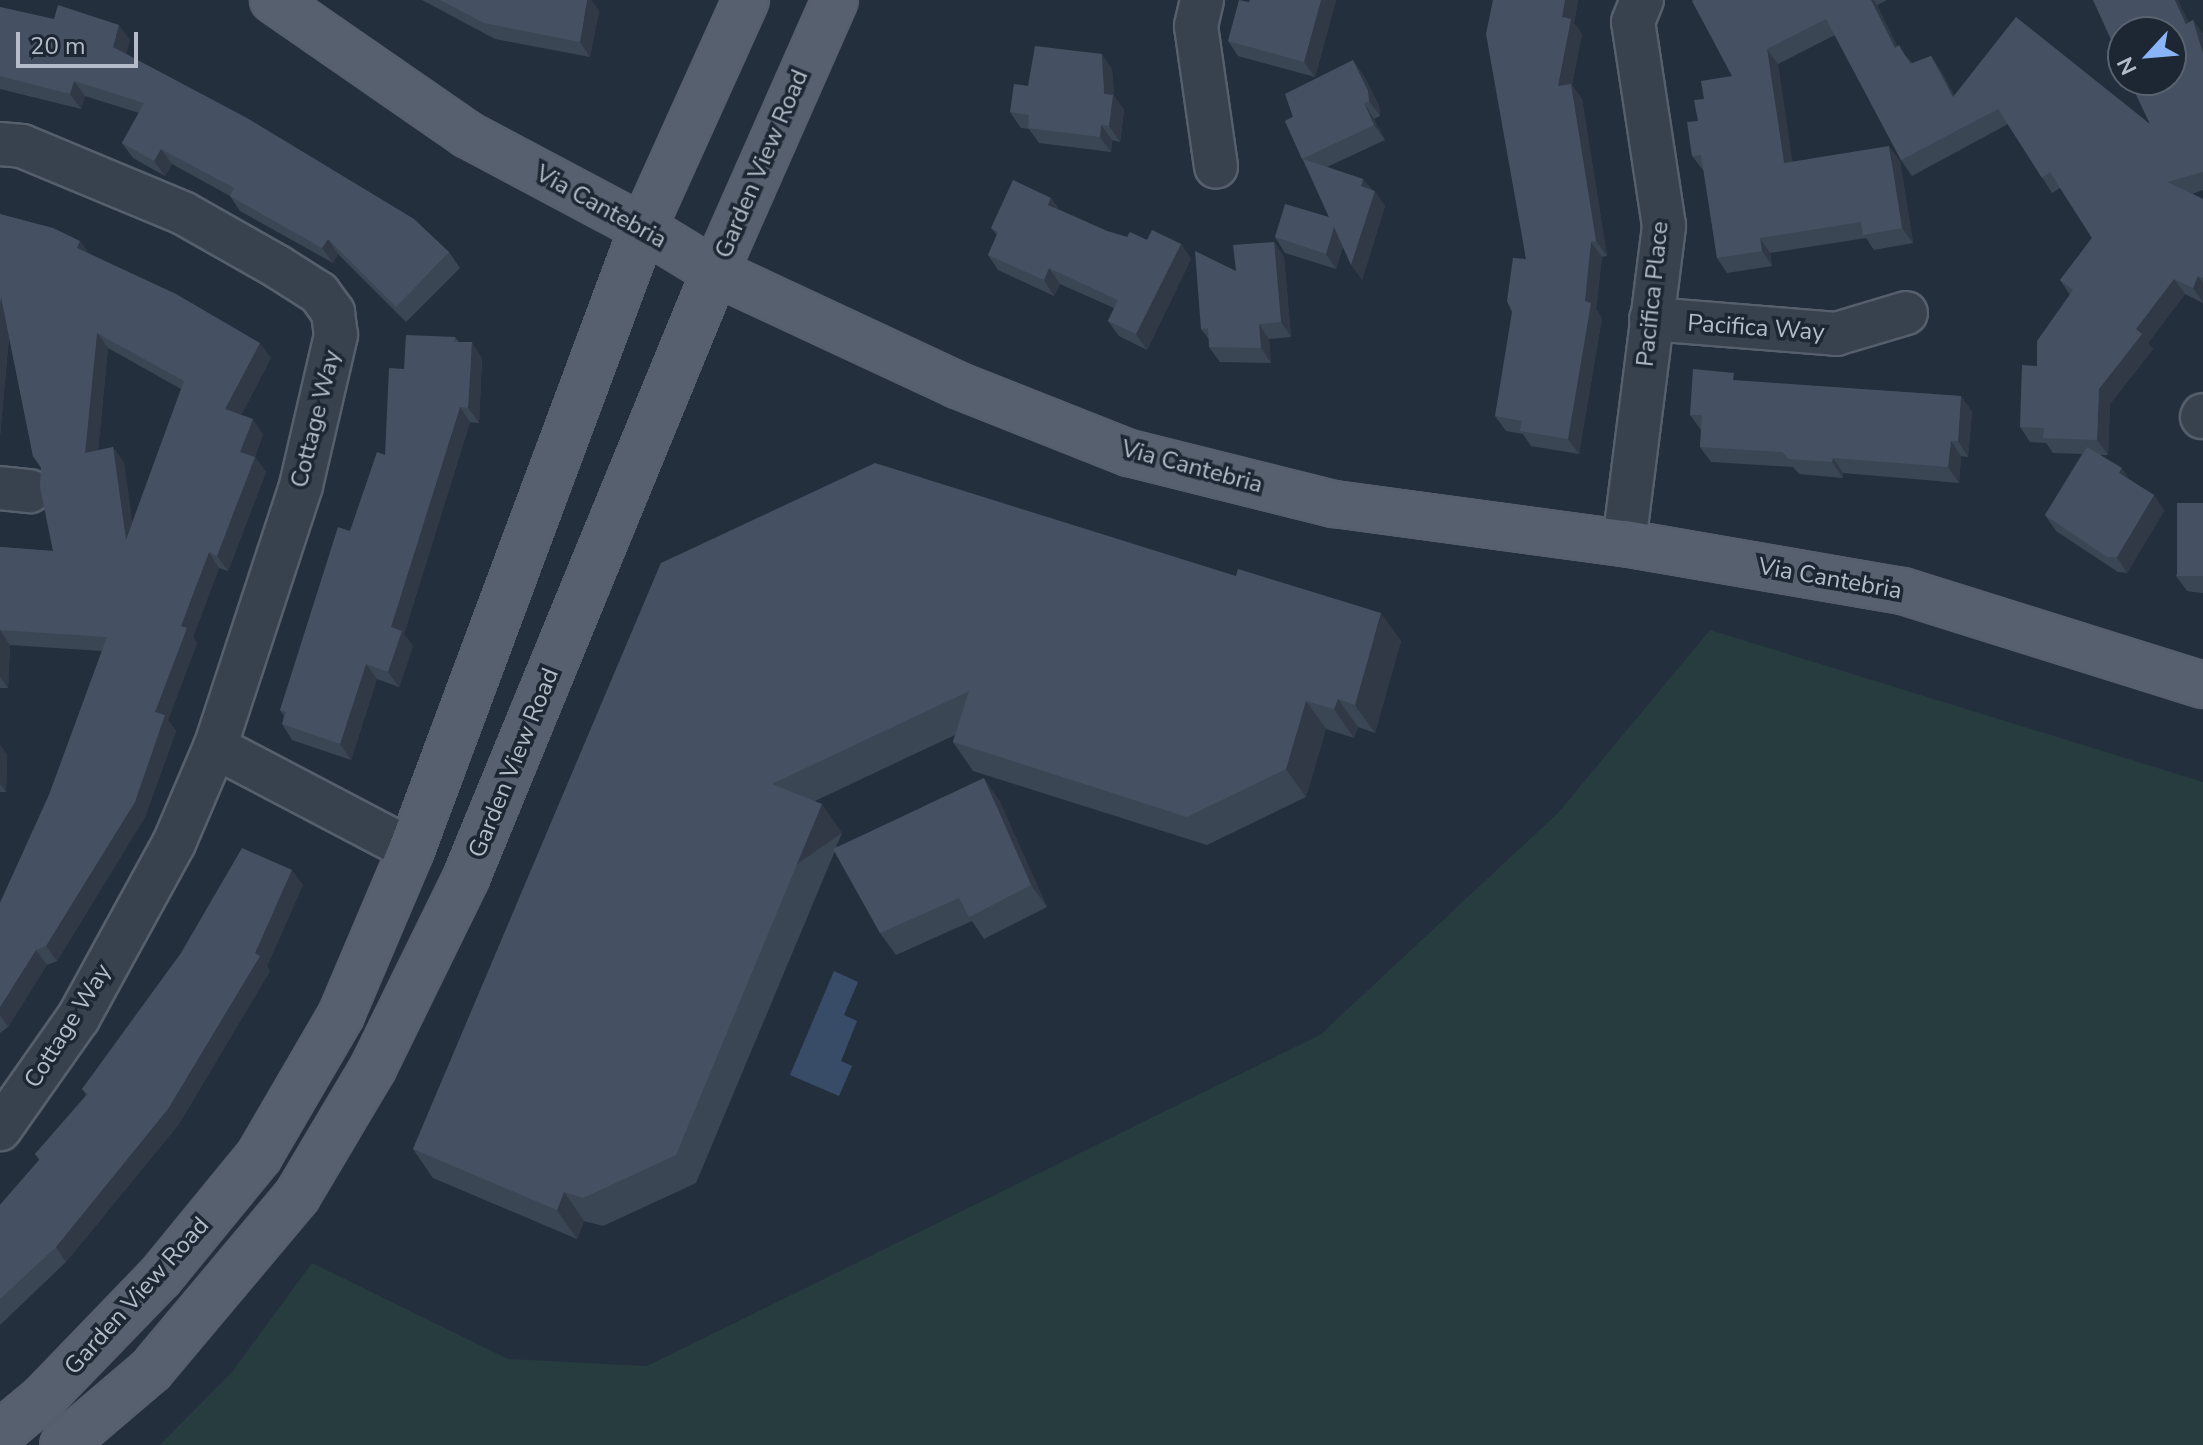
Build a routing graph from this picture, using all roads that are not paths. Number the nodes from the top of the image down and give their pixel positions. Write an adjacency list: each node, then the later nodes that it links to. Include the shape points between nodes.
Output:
1 (273, 0): 8 (main road, Via Cantebria, via 468,135)
2 (746, 0): 8 (main road, Garden View Road)
3 (835, 0): 9 (main road, Garden View Road)
4 (1202, 0): 7 (street, via 1196,26)
5 (1642, 0): 11 (street, Pacifica Place, via 1633,22 1664,226)
6 (0, 144): 14 (street, Cottage Way, via 22,146 183,213 319,293 333,312 336,335 301,486)
7 (1216, 167)
8 (643, 228): 9 (main road, Via Cantebria); 15 (main road, Garden View Road)
9 (715, 272): 12 (main road, Via Cantebria, via 957,385 1129,453 1334,504); 18 (main road, Garden View Road, via 466,878 373,1068 297,1196 151,1370)
10 (1906, 313): 11 (street, Pacifica Way, via 1836,334)
11 (1651, 319): 12 (street, Pacifica Place)
12 (1624, 543): 13 (main road, Via Cantebria, via 1903,591)
13 (2203, 685)
14 (215, 747): 15 (street); 16 (street, Cottage Way, via 174,843 78,1018)
15 (411, 850): 17 (main road, Garden View Road, via 341,1015 259,1156 160,1277 43,1398)
16 (0, 1129)
17 (0, 1434)
18 (63, 1445)

